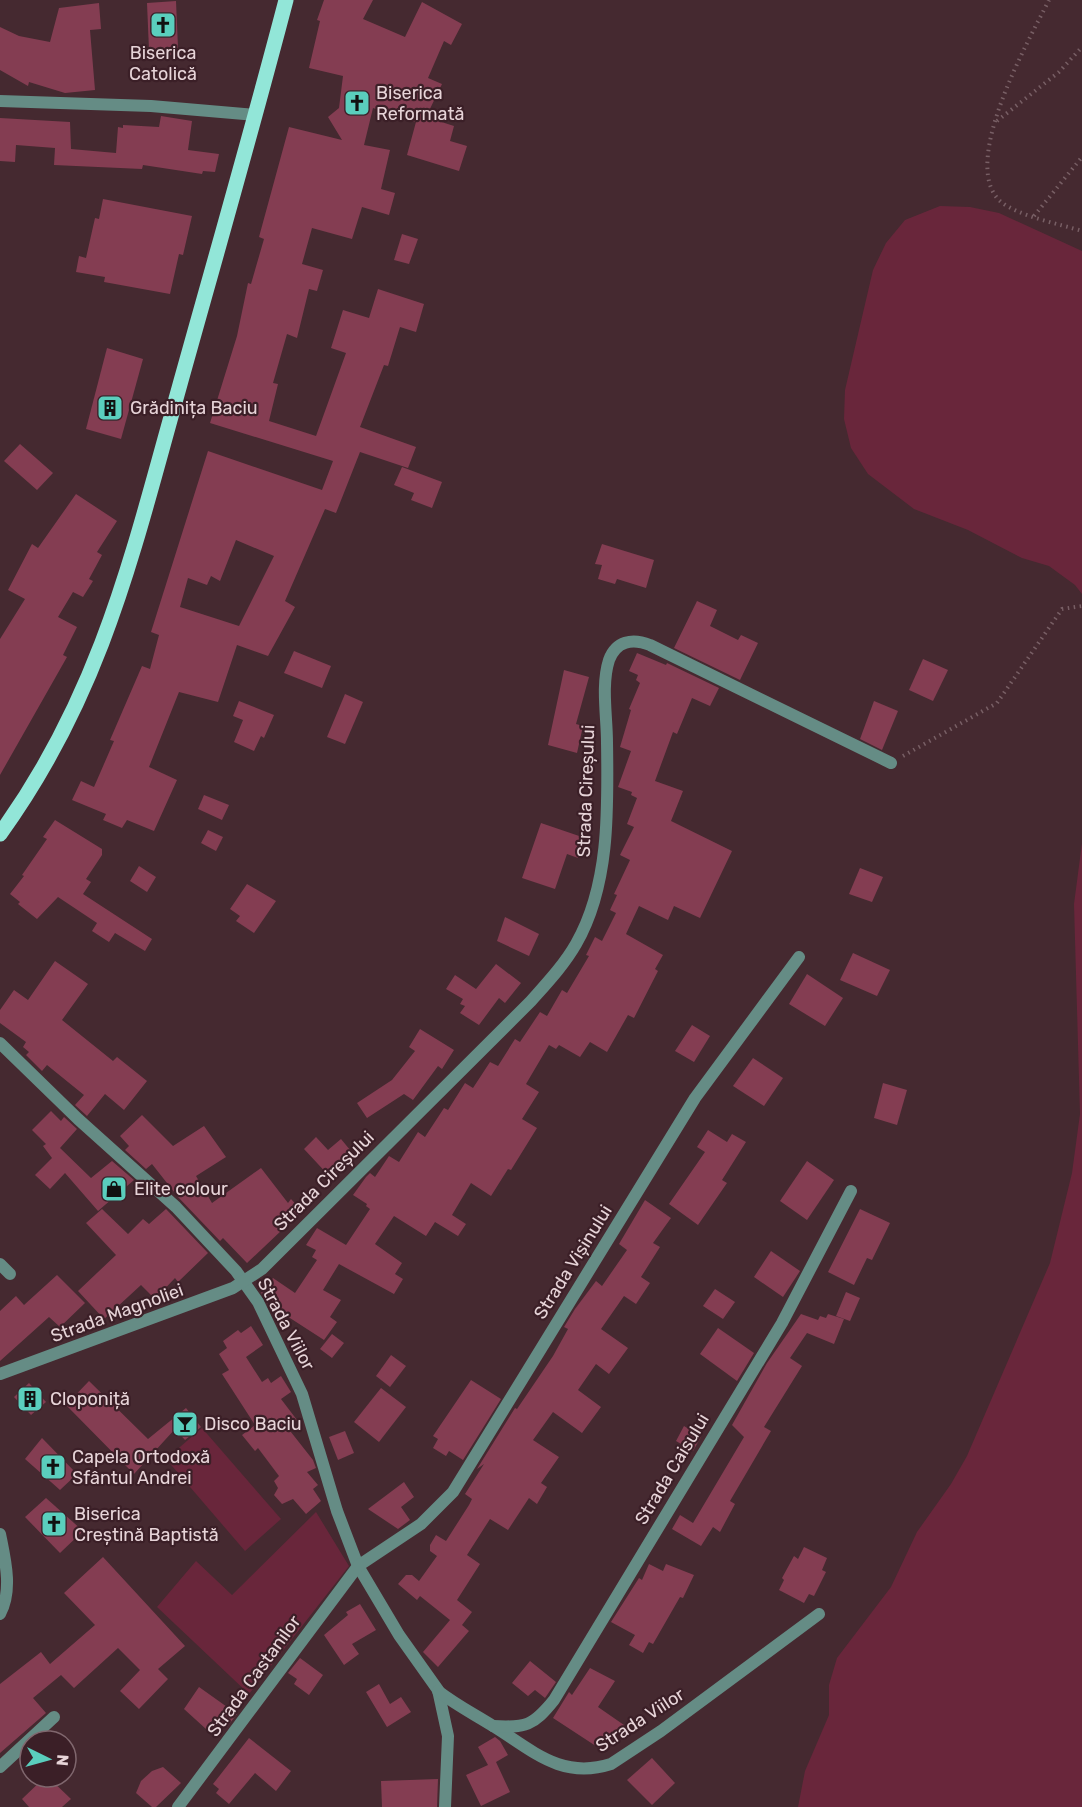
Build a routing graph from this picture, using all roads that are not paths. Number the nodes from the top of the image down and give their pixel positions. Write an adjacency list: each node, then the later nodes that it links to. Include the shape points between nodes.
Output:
1 (286, 0): 3 (main road)
2 (0, 100): 3 (street)
3 (255, 115): 5 (main road, via 115,613 56,746)
4 (891, 763): 11 (street, Strada Cireșului, via 643,642 625,642 616,648 606,672 607,787 600,872 591,913 577,944 531,1001)
5 (0, 834)
6 (799, 957): 14 (street, Strada Vișinului, via 695,1098 453,1492 421,1524)
7 (0, 1043): 11 (street, Strada Viilor, via 176,1207)
8 (851, 1191): 19 (street, Strada Caisului, via 782,1323 554,1700 541,1717 527,1725)
9 (0, 1264): 10 (street)
10 (10, 1274)
11 (245, 1282): 12 (street, Strada Magnoliei, via 159,1318); 14 (street, Strada Viilor, via 302,1394)
12 (0, 1374)
13 (0, 1534): 15 (street, via 7,1577)
14 (358, 1566): 17 (street, Strada Viilor); 21 (street, Strada Castanilor)
15 (0, 1614)
16 (819, 1614): 19 (street, Strada Viilor, via 611,1764 582,1769 553,1763 534,1755)
17 (438, 1690): 19 (street, Strada Viilor); 22 (street, Strada Viilor, via 448,1736)
18 (54, 1717): 20 (street)
19 (493, 1726)
20 (0, 1767)
21 (178, 1807)
22 (445, 1807)

